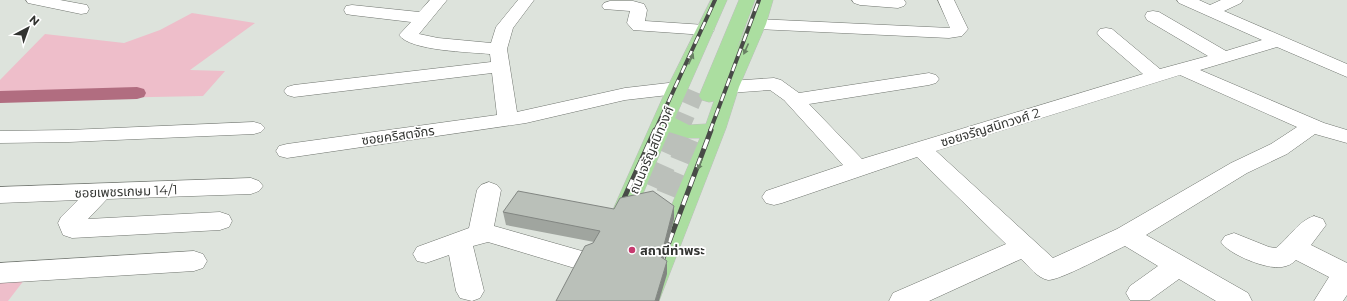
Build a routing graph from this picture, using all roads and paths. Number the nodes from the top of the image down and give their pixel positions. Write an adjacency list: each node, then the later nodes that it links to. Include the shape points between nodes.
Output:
1 (34, 0): 14 (street)
2 (440, 0): 17 (street)
3 (526, 0): 23 (street, via 505,27)
4 (719, 0): 19 (main road, ถนนจรัญสนิทวงศ์)
5 (734, 0): 30 (main road, ถนนจรัญสนิทวงศ์)
6 (747, 0): 30 (main road, ถนนจรัญสนิทวงศ์)
7 (765, 0): 18 (main road)
8 (860, 0): 11 (street)
9 (946, 0): 18 (street, via 958,24 959,29 956,32)
10 (1185, 0): 12 (street)
11 (898, 3)
12 (1221, 4): 21 (street)
13 (610, 6): 19 (street, via 638,8 636,23 639,26)
14 (81, 8)
15 (352, 10): 17 (street)
16 (1153, 16): 22 (street)
17 (423, 18): 23 (street, via 408,35 414,39)
18 (757, 24): 28 (main road, one-way to 28)
19 (704, 30): 30 (main road, ถนนจรัญสนิทวงศ์, one-way to 19)
20 (1106, 33): 26 (street)
21 (1279, 41): 22 (street, ซอยจรัญสนิทวงศ์ 2); 25 (street)
22 (1224, 57): 24 (street, ซอยจรัญสนิทวงศ์ 2)
23 (500, 58): 29 (street); 32 (street)
24 (1182, 69): 26 (street, ซอยจรัญสนิทวงศ์ 2); 36 (street)
25 (1347, 71)
26 (1157, 76): 38 (street, ซอยจรัญสนิทวงศ์ 2)
27 (929, 79): 31 (street)
28 (729, 87): 31 (street, via 774,84); 35 (main road)
29 (294, 91)
30 (694, 92): 32 (street, ซอยคริสตจักร, via 625,94); 33 (main road, ถนนจรัญสนิทวงศ์)
31 (795, 100): 40 (street)
32 (508, 119): 39 (street, ซอยคริสตจักร)
33 (664, 120): 35 (main road, via 678,129 691,132 700,133); 58 (main road, ถนนจรัญสนิทวงศ์)
34 (254, 128): 37 (street)
35 (715, 128): 61 (main road, one-way to 61)
36 (1334, 129): 48 (street, via 1279,149 1239,168)
37 (0, 137)
38 (920, 148): 40 (street, ซอยจรัญสนิทวงศ์ 2); 51 (street)
39 (287, 151)
40 (858, 168): 45 (street, ซอยจรัญสนิทวงศ์ 2)
41 (251, 186): 43 (street, ซอยเพชรเกษม 14/1)
42 (489, 190): 49 (street)
43 (100, 192): 44 (street, ซอยเพชรเกษม 14/1); 46 (street, via 70,223 72,229)
44 (0, 195)
45 (774, 197)
46 (220, 222)
47 (1314, 225): 52 (street)
48 (1126, 235): 51 (street, via 1049,270); 55 (street)
49 (470, 238): 53 (street); 58 (street, via 488,233 500,235); 59 (street)
50 (1234, 242): 52 (street, via 1271,258 1281,258)
51 (1024, 247): 62 (street)
52 (1294, 248): 57 (street)
53 (426, 254)
54 (194, 261): 56 (street)
55 (1178, 265): 60 (street); 63 (street)
56 (0, 273)
57 (1347, 273): 64 (street)
58 (596, 277)
59 (470, 291)
60 (1140, 293)
61 (645, 301)
62 (903, 301)
63 (1238, 301)
64 (1328, 301)

